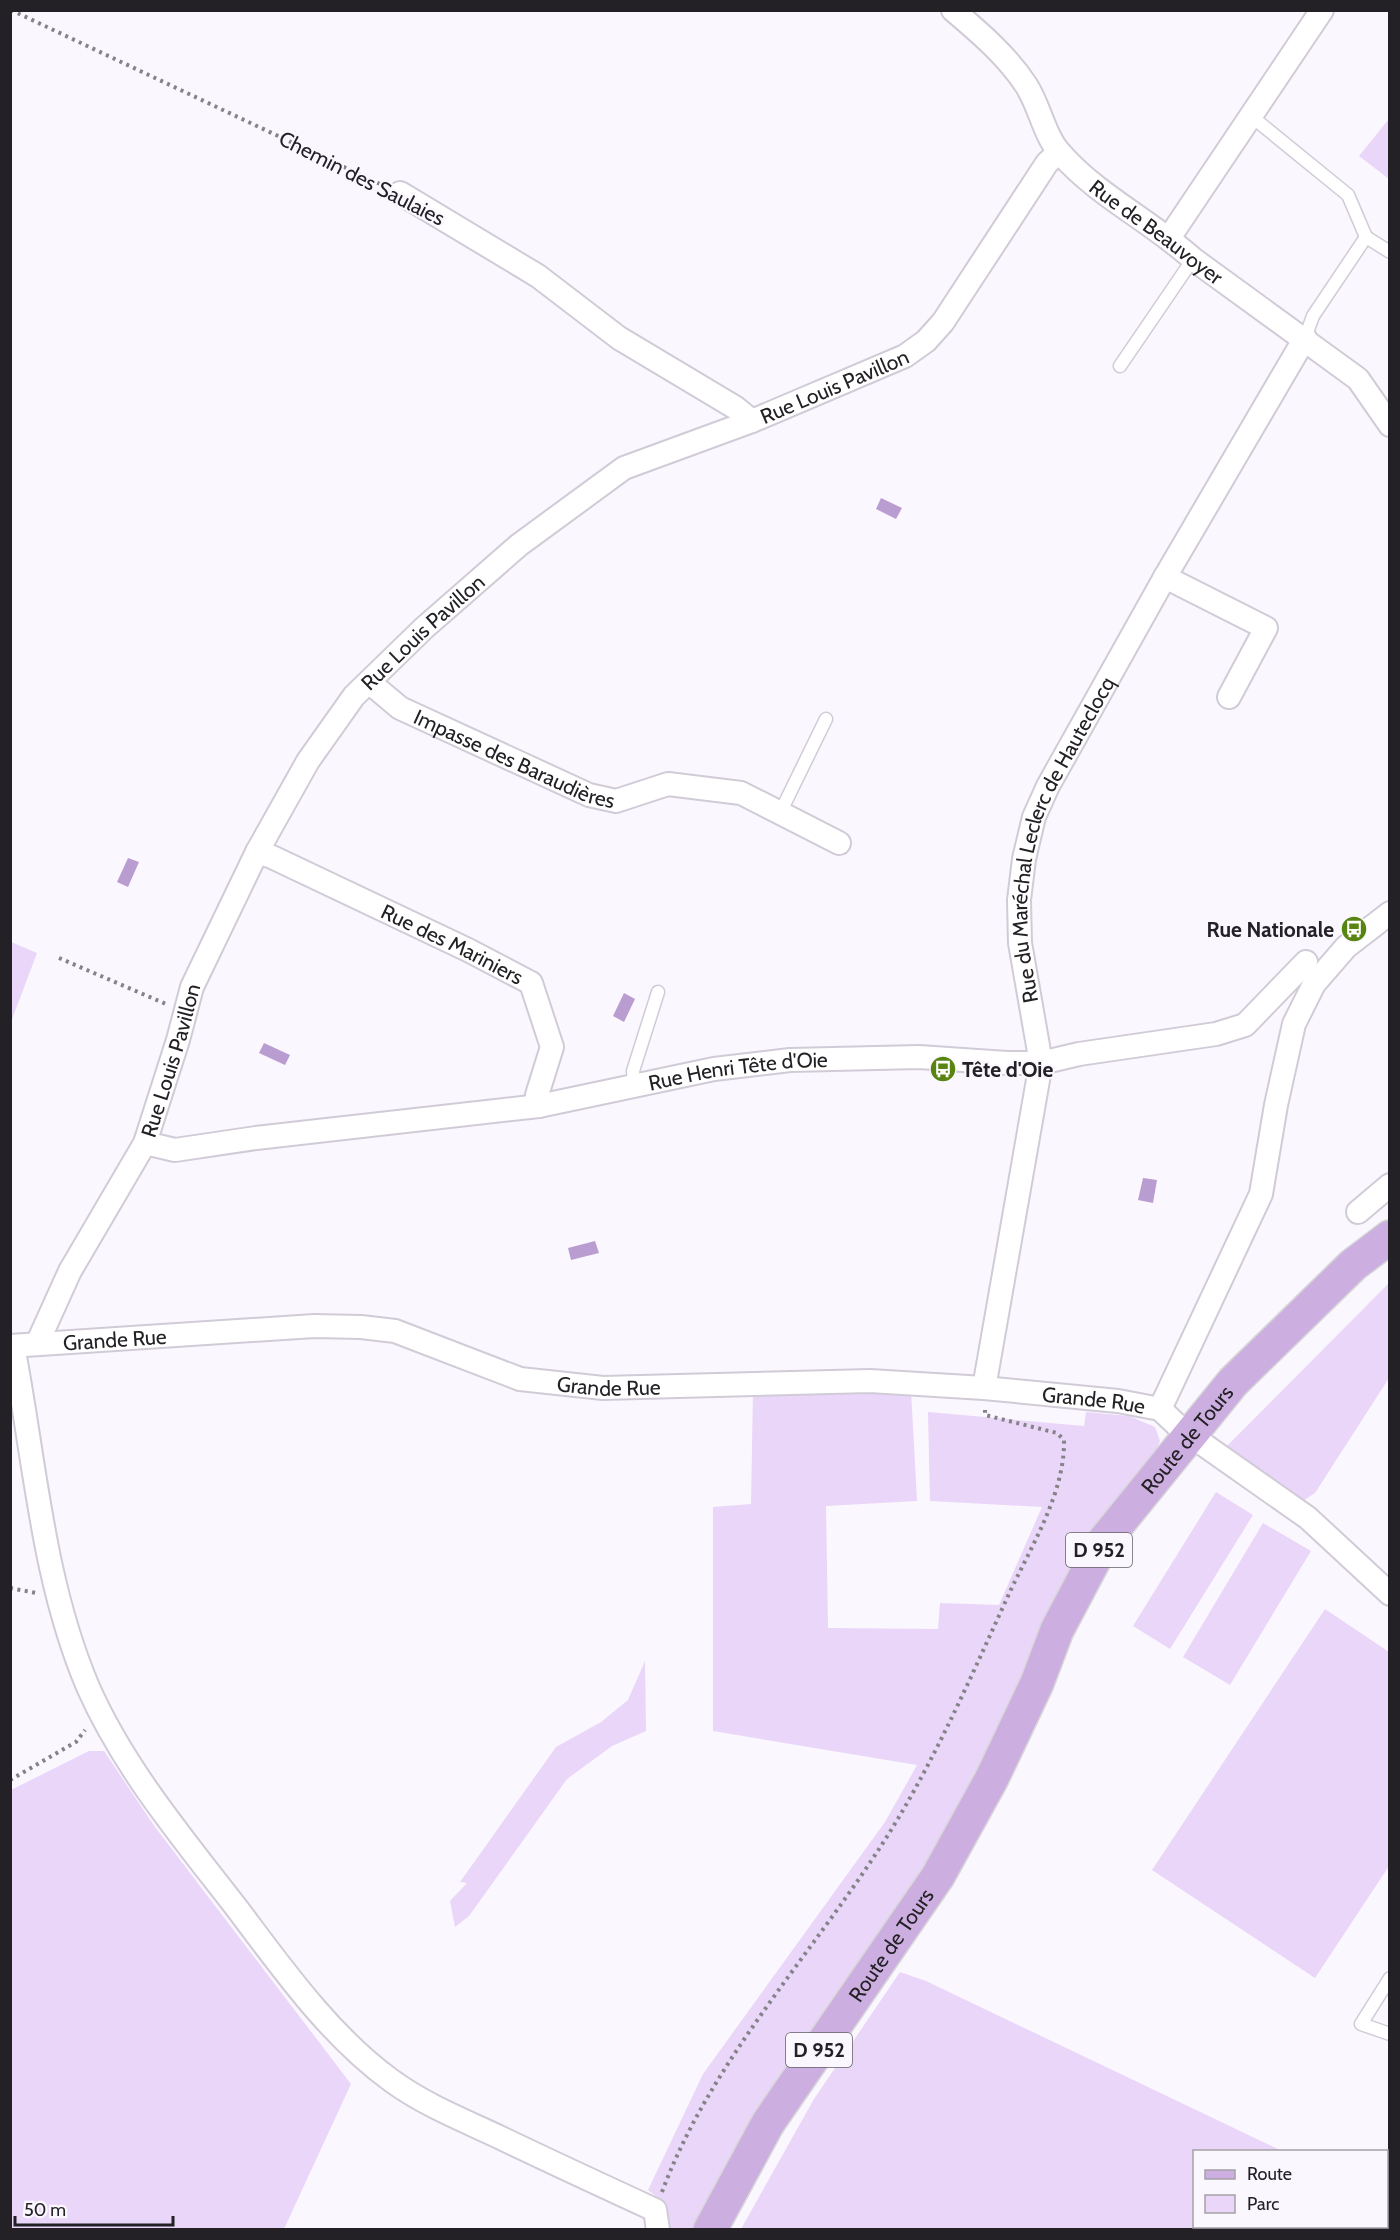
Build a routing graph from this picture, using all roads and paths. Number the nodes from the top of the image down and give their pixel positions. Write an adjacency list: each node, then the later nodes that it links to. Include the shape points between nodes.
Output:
1 (11, 10): 6 (path, Chemin des Saulaies)
2 (953, 10): 5 (street, Rue de Beauvoyer, via 998,51 1027,86)
3 (1322, 10): 4 (street)
4 (1251, 116): 7 (lane, via 1348,195); 8 (street)
5 (1059, 152): 8 (street, Rue de Beauvoyer, via 1083,177); 13 (street, Rue Louis Pavillon, via 1047,162 943,322 926,341 904,356)
6 (400, 193): 13 (street, Chemin des Saulaies, via 538,276 619,339)
7 (1366, 237): 9 (lane); 11 (lane, via 1313,316)
8 (1169, 238): 10 (street, Rue de Beauvoyer)
9 (1389, 252)
10 (1193, 259): 11 (street, Rue de Beauvoyer); 12 (lane)
11 (1305, 339): 14 (street, Rue de Beauvoyer, via 1358,379); 15 (street, Rue du Maréchal Leclerc de Hauteclocq)
12 (1120, 366)
13 (752, 421): 16 (street, Rue Louis Pavillon, via 619,472 519,544)
14 (1389, 425)
15 (1165, 577): 17 (street, via 1266,628); 27 (street, Rue du Maréchal Leclerc de Hauteclocq, via 1034,817 1019,900 1020,943)
16 (369, 682): 19 (street, Impasse des Baraudières, via 400,708 589,795 616,801 668,784 741,793); 21 (street, Rue Louis Pavillon, via 354,696 308,761)
17 (1229, 697)
18 (826, 719): 19 (lane)
19 (780, 813): 20 (street, Impasse des Baraudières)
20 (838, 843)
21 (257, 852): 26 (street, Rue Louis Pavillon, via 192,987); 29 (street, Rue des Mariniers, via 531,983 552,1047 537,1095)
22 (1389, 913): 38 (street, via 1346,947 1314,984 1294,1024 1261,1194)
23 (59, 958): 26 (path)
24 (1306, 962): 27 (street, Rue Henri Tête d'Oie, via 1245,1025 1216,1034)
25 (658, 992): 28 (lane, via 633,1071)
26 (186, 1012): 30 (street, Rue Louis Pavillon)
27 (1041, 1063): 28 (street, Rue Henri Tête d'Oie, via 919,1057 790,1060 714,1068); 37 (street, Rue du Maréchal Leclerc de Hauteclocq)
28 (634, 1086): 29 (street, Rue Henri Tête d'Oie)
29 (539, 1106): 30 (street, Rue Henri Tête d'Oie, via 175,1150)
30 (145, 1143): 35 (street, Rue Louis Pavillon, via 70,1271)
31 (1389, 1185): 32 (street)
32 (1358, 1212)
33 (1389, 1237): 39 (main road, Route de Tours / D 952, via 1353,1265 1233,1382)
34 (1389, 1244): 39 (main road, Route de Tours / D 952, via 1246,1395)
35 (37, 1344): 36 (street, Grande Rue); 37 (street, Grande Rue, via 314,1326 361,1327 395,1331 520,1379 571,1385 603,1388 855,1381)
36 (12, 1346): 41 (street, via 40,1518 65,1622)
37 (984, 1388): 38 (street, Grande Rue); 45 (path, via 985,1415 1057,1433 1064,1440 1064,1461 1047,1514 938,1749 881,1845 703,2101 670,2170)
38 (1160, 1409): 39 (street, Grande Rue)
39 (1196, 1439): 40 (street, Grande Rue, via 1308,1518); 46 (main road, Route de Tours / D 952, via 1037,1683 992,1778 938,1876 768,2123)
40 (1389, 1594)
41 (99, 1710): 42 (path, via 76,1742); 45 (street, via 112,1736 178,1831 342,2039 392,2081 435,2108)
42 (10, 1780)
43 (1389, 1978): 44 (lane, via 1361,2024)
44 (1389, 2034)
45 (657, 2220)
46 (710, 2229)

